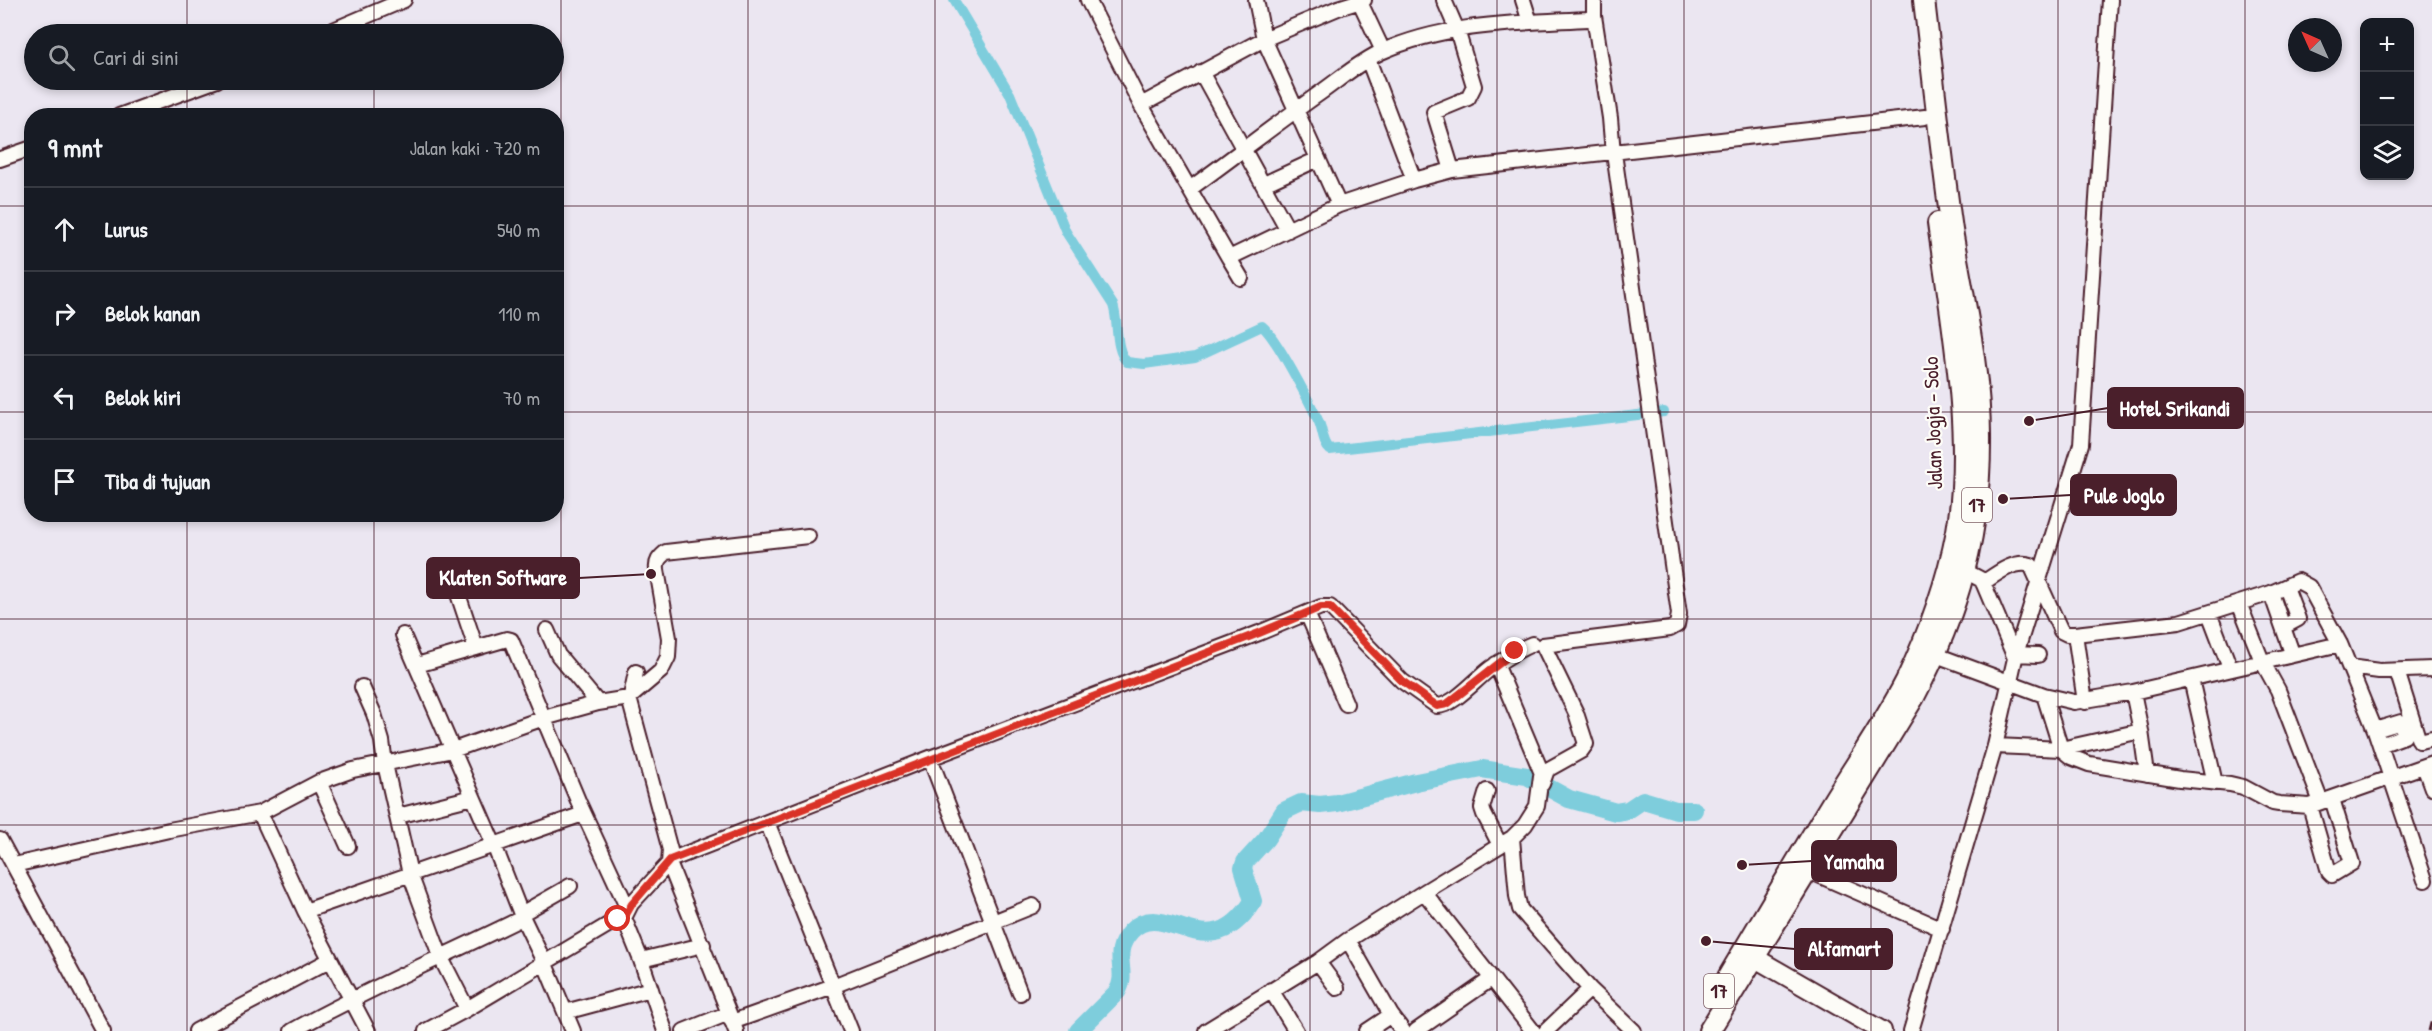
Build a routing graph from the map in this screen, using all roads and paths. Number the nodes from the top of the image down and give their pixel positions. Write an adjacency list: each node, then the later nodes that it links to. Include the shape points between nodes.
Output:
1 (404, 0): 13 (street)
2 (1088, 0): 20 (street)
3 (1256, 0): 15 (street)
4 (1444, 0): 14 (street)
5 (1523, 0): 12 (street)
6 (1594, 0): 11 (street)
7 (1912, 0): 23 (highway, Jalan Jogja - Solo / 17)
8 (1924, 0): 38 (highway, 17, via 1980,435 1974,534)
9 (2110, 0): 39 (street, via 2081,444)
10 (1361, 1): 15 (street); 16 (street)
11 (1593, 16): 12 (street); 26 (street)
12 (1530, 22): 14 (street)
13 (348, 24)
14 (1456, 30): 16 (street); 29 (street, via 1474,86 1468,98 1434,112)
15 (1264, 39): 18 (street); 22 (street)
16 (1383, 51): 17 (street)
17 (1368, 59): 22 (street); 30 (street)
18 (1202, 72): 20 (street); 24 (street)
19 (190, 90): 21 (street)
20 (1141, 105): 32 (street)
21 (141, 108)
22 (1296, 110): 24 (street); 28 (street)
23 (1925, 117): 26 (street); 118 (highway, Jalan Jogja - Solo / 17, via 1962,431 1957,530 1938,604 1905,683)
24 (1245, 149): 31 (street); 32 (street)
25 (24, 150): 27 (street)
26 (1613, 153): 29 (street); 88 (street, via 1679,614 1677,625 1670,629 1543,645 1576,713 1586,744 1581,751 1546,770)
27 (0, 159)
28 (1318, 159): 31 (street); 33 (street)
29 (1452, 170): 30 (street)
30 (1414, 180): 33 (street)
31 (1264, 184): 34 (street)
32 (1191, 188): 35 (street)
33 (1339, 205): 34 (street)
34 (1288, 230): 35 (street)
35 (1229, 258): 36 (street)
36 (1241, 278)
37 (808, 536): 71 (street, via 666,552 660,557 657,570 669,638 668,657 661,671)
38 (1965, 571): 40 (street); 55 (highway, 17)
39 (2040, 580): 40 (street, via 2031,565 2024,563); 49 (street, via 2061,631); 57 (street)
40 (1983, 583): 57 (street)
41 (2286, 586): 43 (street); 47 (street, via 2298,620); 52 (street, via 2298,581 2309,587)
42 (456, 588): 53 (street)
43 (2271, 593): 44 (street); 47 (street)
44 (2240, 603): 46 (street); 58 (street)
45 (1307, 613): 59 (street, via 1330,607 1402,681 1437,706 1447,704); 74 (street); 83 (street)
46 (2209, 613): 49 (street, via 2171,624); 62 (street)
47 (2283, 627): 54 (street)
48 (547, 630): 73 (street, via 558,656)
49 (2074, 634): 72 (street)
50 (403, 635): 60 (street)
51 (1532, 644): 59 (street)
52 (2340, 644): 54 (street); 61 (street)
53 (476, 648): 60 (street); 75 (street, via 511,640)
54 (2292, 653): 58 (street)
55 (1936, 655): 67 (street); 105 (highway, 17, via 1905,713)
56 (2038, 655): 57 (street)
57 (2016, 656): 67 (street)
58 (2262, 661): 62 (street); 94 (street, via 2278,690)
59 (1496, 664): 88 (street)
60 (417, 665): 82 (street)
61 (2350, 667): 64 (street); 76 (street)
62 (2230, 668): 66 (street)
63 (2432, 669): 64 (street)
64 (2397, 670): 78 (street, via 2418,738)
65 (636, 672): 71 (street)
66 (2191, 679): 69 (street); 90 (street)
67 (2009, 683): 70 (street); 80 (street)
68 (362, 687): 84 (street, via 378,728)
69 (2133, 692): 72 (street); 77 (street)
70 (2044, 695): 72 (street); 81 (street)
71 (630, 697): 73 (street); 103 (street)
72 (2085, 702)
73 (598, 703): 75 (street)
74 (1346, 704)
75 (544, 718): 82 (street); 96 (street)
76 (2375, 730): 79 (street); 79 (street, via 2403,724 2404,736)
77 (2141, 731): 81 (street); 86 (street)
78 (2432, 738)
79 (2380, 745): 87 (street)
80 (1994, 748): 81 (street); 115 (street)
81 (2061, 748): 86 (street, via 2080,762)
82 (453, 750): 84 (street); 93 (street)
83 (930, 758): 98 (street); 114 (street)
84 (385, 764): 89 (street, via 353,770); 97 (street)
85 (2428, 765): 87 (street); 91 (street)
86 (2147, 774): 90 (street)
87 (2391, 778): 94 (street); 107 (street)
88 (1541, 779): 100 (street, via 1537,806 1525,825)
89 (319, 783): 95 (street); 102 (street)
90 (2215, 783): 94 (street, via 2243,787 2273,803)
91 (2432, 788)
92 (1486, 791): 100 (street, via 1484,814)
93 (473, 797): 97 (street); 101 (street)
94 (2321, 802)
95 (260, 813): 104 (street); 111 (street)
96 (583, 814): 101 (street); 112 (street)
97 (398, 816): 106 (street)
98 (767, 822): 103 (street); 125 (street)
99 (0, 840): 104 (street)
100 (1506, 842): 109 (street); 128 (street, via 1520,909)
101 (494, 844): 106 (street); 113 (street)
102 (348, 846)
103 (670, 862): 112 (street); 117 (street)
104 (14, 866): 136 (street)
105 (1807, 870): 115 (street); 118 (highway, 17)
106 (410, 874): 111 (street); 119 (street)
107 (2425, 880)
108 (570, 886): 113 (street)
109 (1424, 892): 116 (street); 124 (street)
110 (1033, 906): 114 (street)
111 (305, 911): 120 (street)
112 (626, 914): 121 (street); 123 (street)
113 (521, 916): 119 (street); 123 (street)
114 (992, 922): 125 (street); 130 (street)
115 (1942, 929): 156 (street)
116 (1348, 940): 122 (street); 134 (street)
117 (703, 945): 121 (street); 135 (street)
118 (1749, 954): 153 (highway, Jalan Jogja - Solo / 17); 154 (highway, 17); 155 (main road)
119 (441, 958): 131 (street); 132 (street)
120 (330, 960): 131 (street); 137 (street)
121 (641, 960): 127 (street)
122 (1318, 962): 126 (street); 129 (street)
123 (545, 963): 132 (street); 133 (street)
124 (1491, 979): 149 (street); 150 (street)
125 (833, 986): 135 (street); 144 (street)
126 (1337, 988)
127 (651, 989): 133 (street); 142 (street)
128 (1590, 989): 151 (street); 152 (street)
129 (1271, 990): 145 (street); 146 (street)
130 (1020, 993)
131 (350, 999): 138 (street); 139 (street)
132 (467, 1009): 140 (street)
133 (566, 1012): 141 (street)
134 (1390, 1015): 147 (street); 148 (street)
135 (732, 1022): 143 (street)
136 (103, 1031)
137 (196, 1031)
138 (292, 1031)
139 (368, 1031)
140 (426, 1031)
141 (573, 1031)
142 (664, 1031)
143 (684, 1031)
144 (851, 1031)
145 (1206, 1031)
146 (1296, 1031)
147 (1367, 1031)
148 (1403, 1031)
149 (1416, 1031)
150 (1533, 1031)
151 (1546, 1031)
152 (1634, 1031)
153 (1695, 1031)
154 (1709, 1031)
155 (1882, 1031)
156 (1911, 1031)

